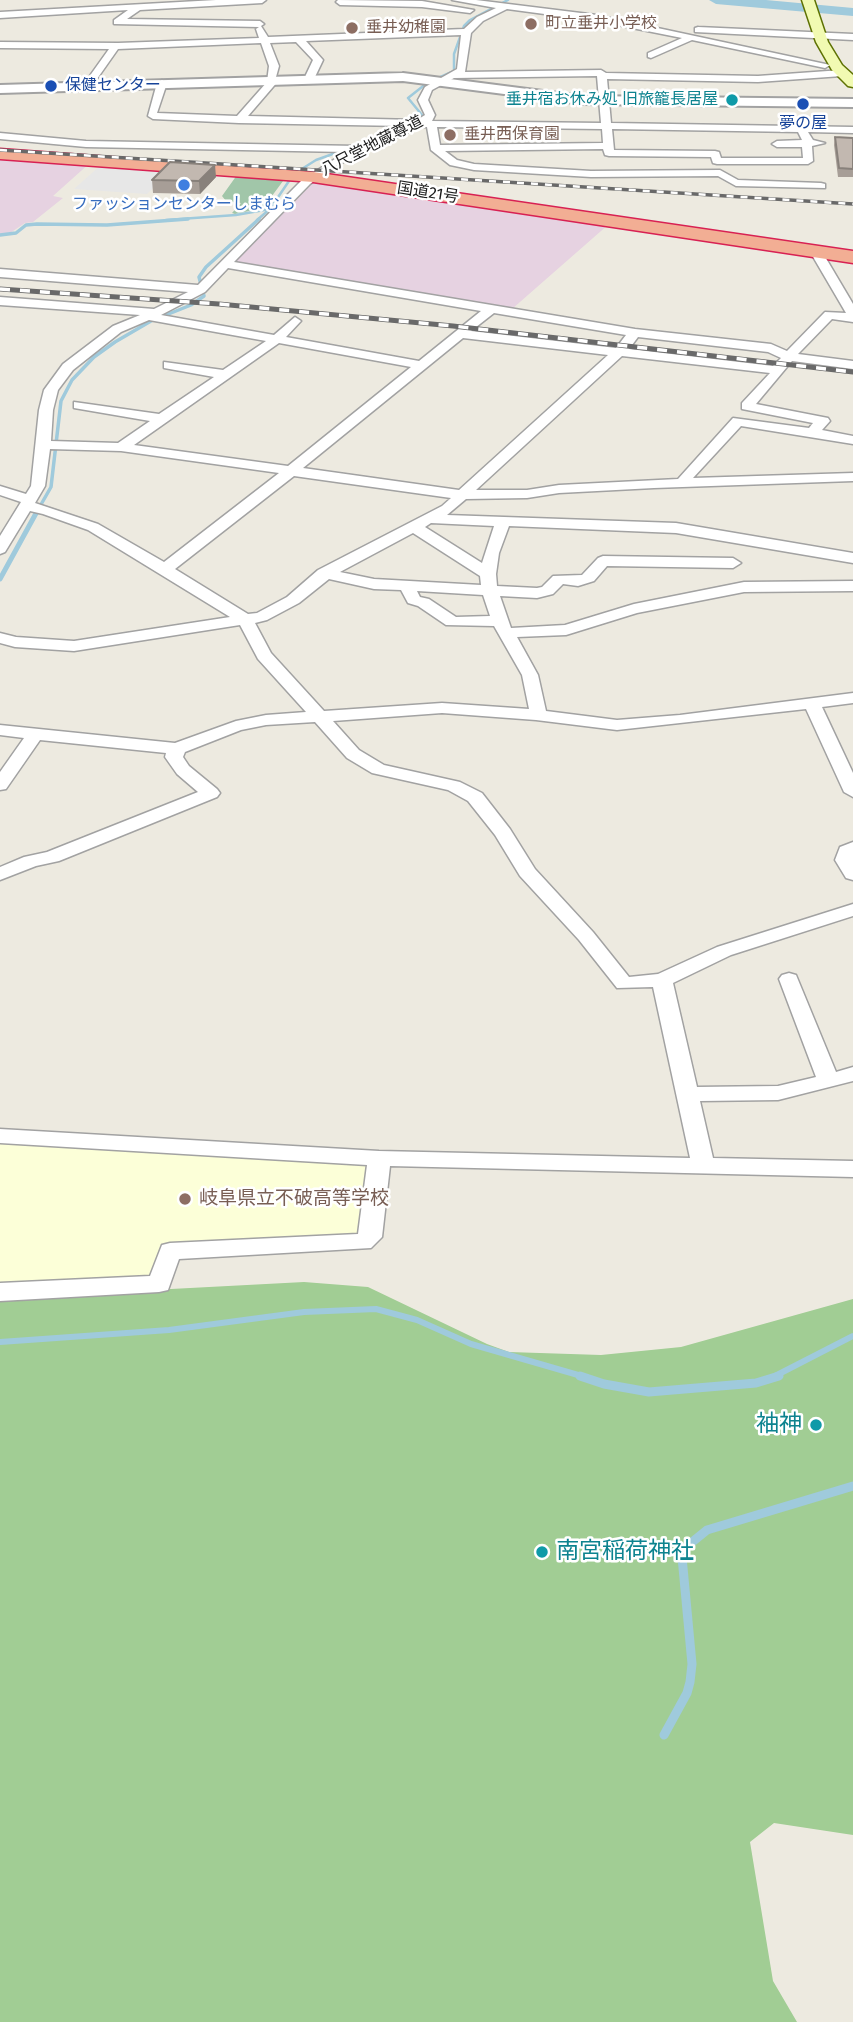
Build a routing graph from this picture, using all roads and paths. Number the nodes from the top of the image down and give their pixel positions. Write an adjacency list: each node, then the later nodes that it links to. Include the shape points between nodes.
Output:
1 (262, 0): 4 (street)
2 (456, 0): 7 (street)
3 (808, 0): 16 (main road)
4 (254, 1): 8 (street); 14 (street)
5 (338, 1): 6 (street); 12 (street)
6 (424, 2): 9 (street); 10 (street)
7 (506, 6): 18 (street); 19 (street, via 480,19)
8 (137, 7): 11 (street); 13 (street, via 117,22)
9 (480, 11)
10 (414, 12)
11 (0, 15)
12 (366, 15)
13 (161, 24): 14 (street); 25 (street)
14 (260, 24): 24 (street)
15 (841, 25): 17 (street)
16 (820, 26): 18 (street); 21 (street); 30 (main road)
17 (853, 26)
18 (651, 29): 23 (street)
19 (467, 32): 20 (street); 31 (street, via 462,70)
20 (343, 37): 22 (street); 27 (street)
21 (853, 37)
22 (298, 38): 24 (street); 34 (street, via 318,60)
23 (691, 38): 29 (street); 30 (street)
24 (264, 39): 25 (street); 35 (street, via 274,66)
25 (159, 44): 28 (street)
26 (0, 45): 28 (street)
27 (351, 45)
28 (114, 46): 39 (street)
29 (651, 55)
30 (843, 70): 32 (street, via 758,79); 38 (main road)
31 (456, 75): 32 (street); 33 (street); 36 (street)
32 (602, 76): 41 (street)
33 (410, 77): 34 (street); 36 (street)
34 (309, 79): 35 (street)
35 (272, 80): 37 (street); 45 (street)
36 (434, 81): 41 (street); 46 (street, 八尺堂地蔵尊道, via 424,100 430,115)
37 (162, 83): 39 (street); 45 (street, via 153,116)
38 (853, 83)
39 (89, 84): 40 (street)
40 (0, 89)
41 (606, 101): 42 (street); 49 (street)
42 (746, 102): 43 (street); 50 (street)
43 (853, 103)
44 (523, 112): 47 (street)
45 (239, 120): 46 (street, via 362,128)
46 (418, 124): 47 (street, via 484,120); 61 (street); 62 (street, 八尺堂地蔵尊道)
47 (524, 126): 48 (street)
48 (542, 126): 49 (street); 58 (street)
49 (605, 127): 50 (street); 59 (street)
50 (756, 127): 51 (street)
51 (801, 129): 52 (street); 55 (street)
52 (853, 130)
53 (0, 136): 60 (street, via 95,144)
54 (348, 137): 60 (street)
55 (809, 143): 56 (street); 57 (street); 59 (street, via 808,161 717,161 715,154 609,153)
56 (832, 143)
57 (777, 144)
58 (539, 146): 59 (street); 61 (street)
59 (607, 146)
60 (317, 148): 62 (street)
61 (435, 148): 65 (street, via 454,163 474,167 591,174 720,173 736,183)
62 (359, 149): 64 (street, 八尺堂地蔵尊道)
63 (0, 154): 64 (highway, 国道21号)
64 (313, 177): 66 (highway, 国道21号); 68 (street, 八尺堂地蔵尊道)
65 (821, 186)
66 (819, 252): 67 (highway, 国道21号); 74 (street)
67 (853, 257)
68 (224, 264): 70 (street, 八尺堂地蔵尊道); 72 (street)
69 (0, 273): 70 (street)
70 (201, 289): 73 (street, 八尺堂地蔵尊道)
71 (0, 301): 73 (street)
72 (492, 308): 76 (street); 77 (street)
73 (150, 314): 78 (street); 90 (street, 八尺堂地蔵尊道, via 117,329 58,379 46,410)
74 (853, 317): 80 (street, via 829,315)
75 (295, 321): 78 (street)
76 (635, 332): 79 (street); 80 (street, via 771,348)
77 (460, 334): 79 (street); 82 (street)
78 (277, 340): 82 (street); 85 (street)
79 (617, 353): 84 (street); 96 (street)
80 (790, 357): 83 (street); 84 (street)
81 (169, 365): 85 (street)
82 (422, 365): 92 (street)
83 (853, 365)
84 (776, 369): 88 (street, via 747,406 823,421)
85 (227, 375): 87 (street)
86 (79, 405): 87 (street)
87 (163, 419): 91 (street)
88 (812, 433): 89 (street); 94 (street, via 738,421)
89 (853, 440)
90 (47, 445): 91 (street); 97 (street, 八尺堂地蔵尊道)
91 (121, 447): 92 (street)
92 (290, 471): 96 (street); 105 (street)
93 (853, 477): 94 (street)
94 (685, 482): 96 (street)
95 (0, 490): 97 (street)
96 (463, 495): 98 (street)
97 (34, 505): 102 (street, 八尺堂地蔵尊道); 105 (street, via 93,527)
98 (432, 519): 99 (street); 100 (street)
99 (503, 523): 101 (street, via 664,527); 107 (street, via 491,553)
100 (415, 527): 106 (street); 107 (street)
101 (743, 539): 103 (street); 104 (street)
102 (0, 548)
103 (853, 558)
104 (733, 563): 107 (street, via 603,561 588,578 559,579 547,591 537,593); 110 (street)
105 (164, 569): 111 (street)
106 (324, 573): 108 (street, via 374,584); 111 (street, via 293,600)
107 (489, 582): 108 (street); 112 (street)
108 (406, 585): 112 (street, via 414,600 452,622)
109 (853, 586): 110 (street)
110 (730, 590): 112 (street, via 634,609 566,630)
111 (245, 620): 113 (street, via 74,646); 117 (street, via 264,655)
112 (503, 627): 116 (street, via 530,676)
113 (0, 639)
114 (853, 698): 115 (street)
115 (811, 702): 116 (street, via 617,725); 122 (street)
116 (536, 715): 117 (street, via 442,708)
117 (323, 718): 120 (street, via 236,726); 128 (street, via 353,754 378,769 454,786 475,797 527,872 624,984)
118 (0, 730): 119 (street)
119 (35, 734): 120 (street); 121 (street)
120 (177, 749): 124 (street, via 174,757 183,770 211,793)
121 (0, 785)
122 (853, 792)
123 (853, 848): 125 (street, via 845,860)
124 (0, 874)
125 (853, 874)
126 (853, 910): 128 (street, via 724,951)
127 (789, 979): 130 (street)
128 (663, 980): 131 (street)
129 (853, 1074): 130 (street)
130 (828, 1080): 131 (street, via 778,1093)
131 (688, 1094): 134 (street)
132 (0, 1136): 133 (street)
133 (379, 1158): 134 (street); 136 (street, via 370,1237 363,1242 170,1251 159,1284)
134 (703, 1165): 135 (street)
135 (853, 1169)
136 (0, 1292)

